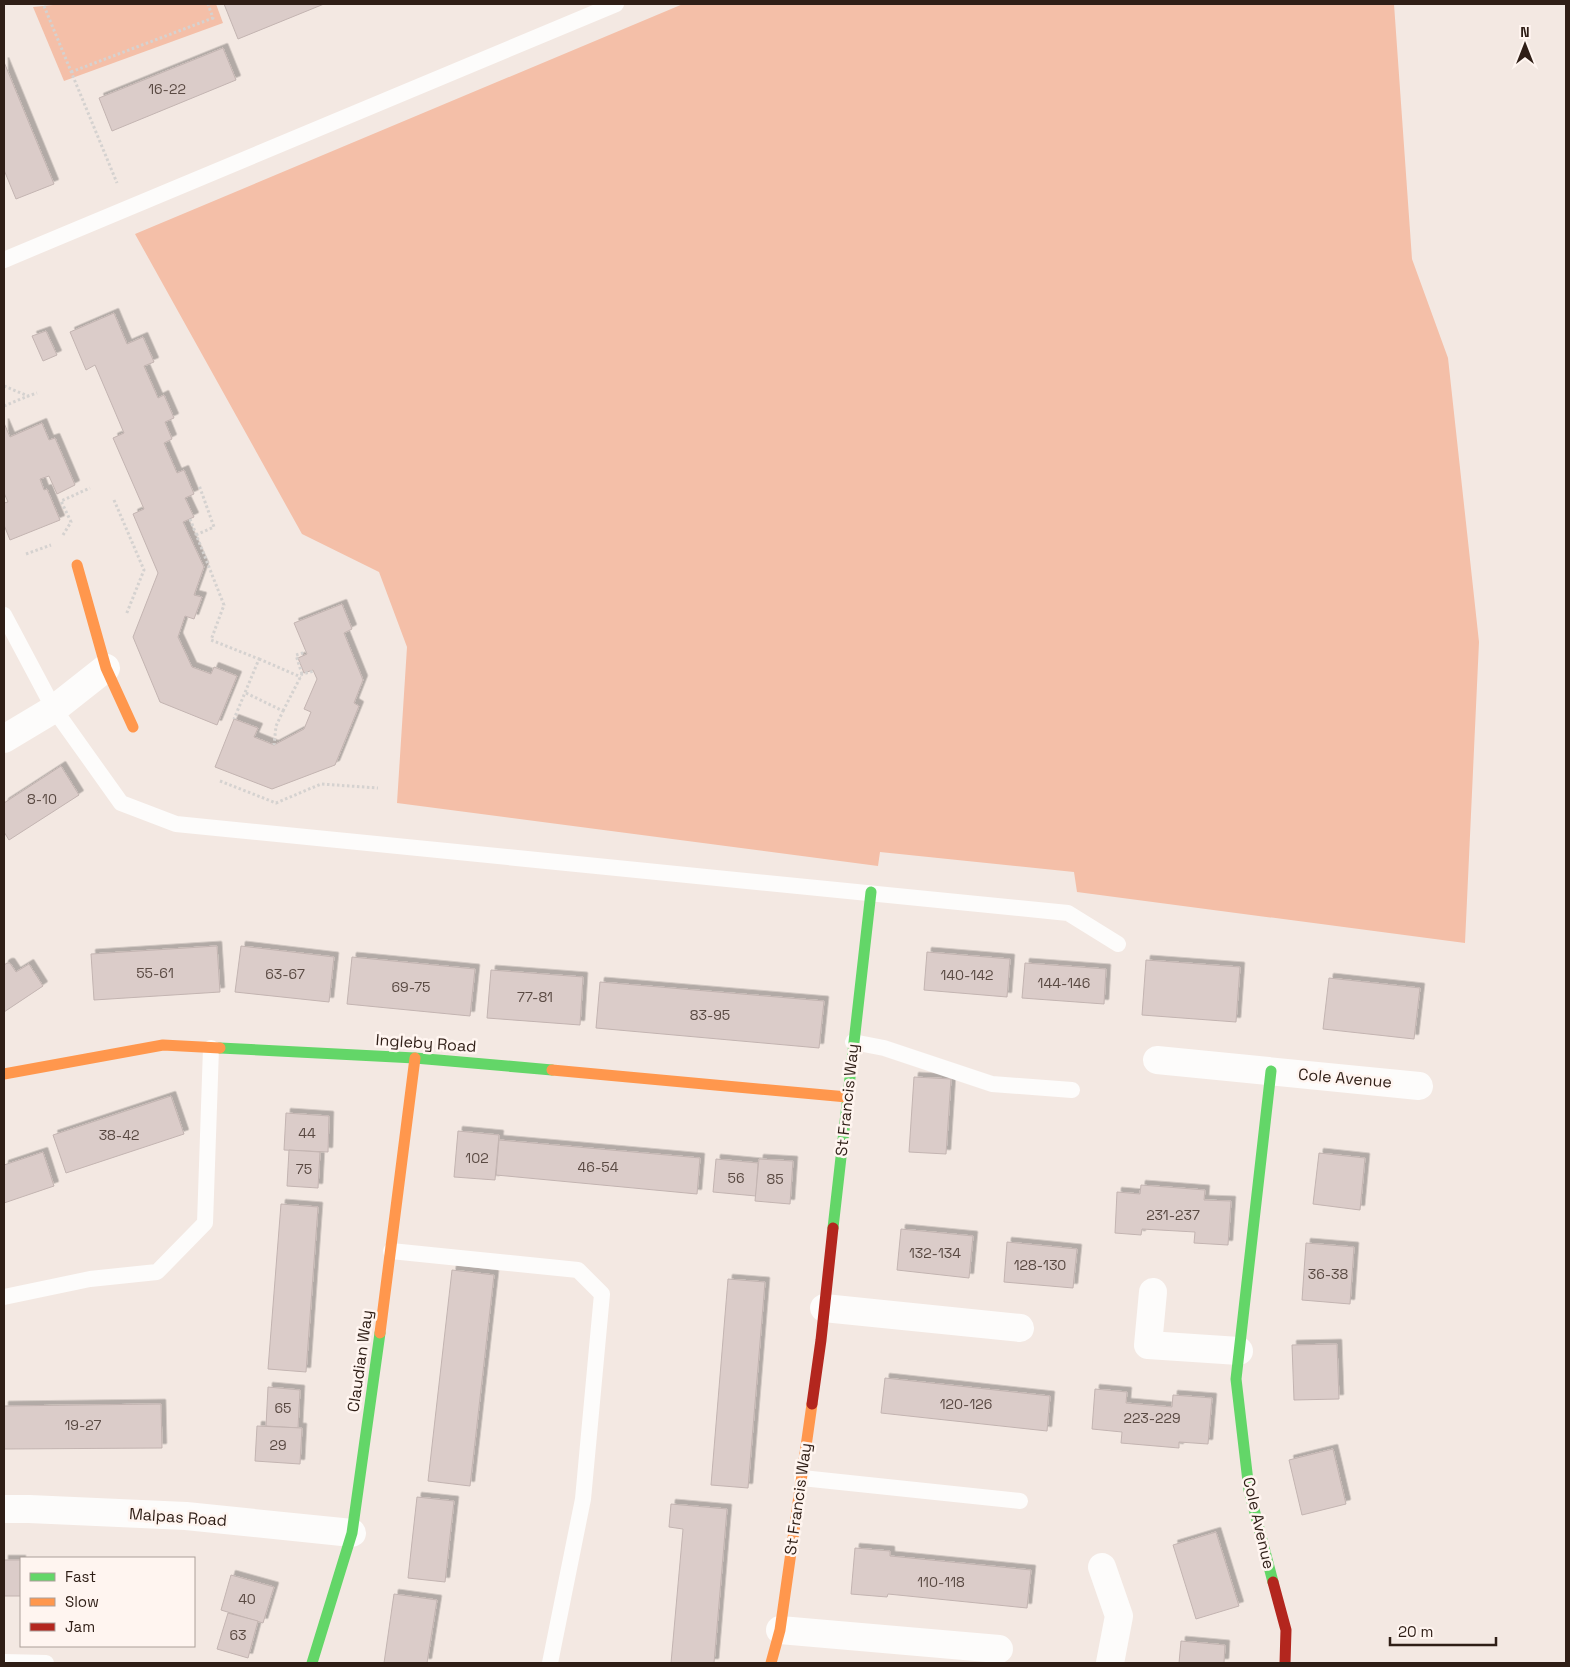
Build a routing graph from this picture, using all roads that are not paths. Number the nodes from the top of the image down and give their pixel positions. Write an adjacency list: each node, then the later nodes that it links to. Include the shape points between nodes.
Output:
1 (616, 4): 2 (lane)
2 (4, 260)
3 (77, 565): 5 (street)
4 (4, 615): 6 (lane)
5 (106, 668): 6 (street); 7 (street)
6 (54, 709): 8 (street); 9 (lane, via 121,803 176,824)
7 (133, 727)
8 (4, 739)
9 (871, 892): 10 (lane, via 1068,913); 11 (street, St Francis Way)
10 (1118, 944)
11 (853, 1042): 18 (lane, via 884,1048 992,1084); 19 (street, St Francis Way)
12 (211, 1048): 13 (street, Ingleby Road); 16 (street, Ingleby Road, via 163,1045); 22 (lane, via 205,1223 157,1272 90,1279)
13 (415, 1058): 19 (street, Ingleby Road); 20 (street, Claudian Way)
14 (1157, 1060): 15 (street, Cole Avenue)
15 (1271, 1071): 17 (street, Cole Avenue); 25 (street, Cole Avenue)
16 (4, 1074)
17 (1419, 1086)
18 (1072, 1090)
19 (846, 1097): 23 (street, St Francis Way)
20 (391, 1251): 29 (street, Claudian Way); 36 (lane, via 578,1270 602,1294 583,1499)
21 (1153, 1292): 25 (street, via 1148,1345)
22 (4, 1297)
23 (824, 1308): 24 (street); 26 (street, St Francis Way)
24 (1020, 1328)
25 (1239, 1351): 39 (street, Cole Avenue, via 1236,1379 1248,1490 1286,1630)
26 (802, 1478): 27 (lane); 31 (street, St Francis Way)
27 (1020, 1501)
28 (4, 1510): 29 (street, Malpas Road, via 186,1516)
29 (352, 1533): 35 (street, Claudian Way)
30 (1102, 1567): 38 (street, via 1119,1616)
31 (780, 1630): 32 (street); 37 (street, St Francis Way)
32 (999, 1649)
33 (4, 1662): 34 (lane)
34 (46, 1663)
35 (312, 1663)
36 (550, 1663)
37 (771, 1663)
38 (1110, 1663)
39 (1285, 1663)

